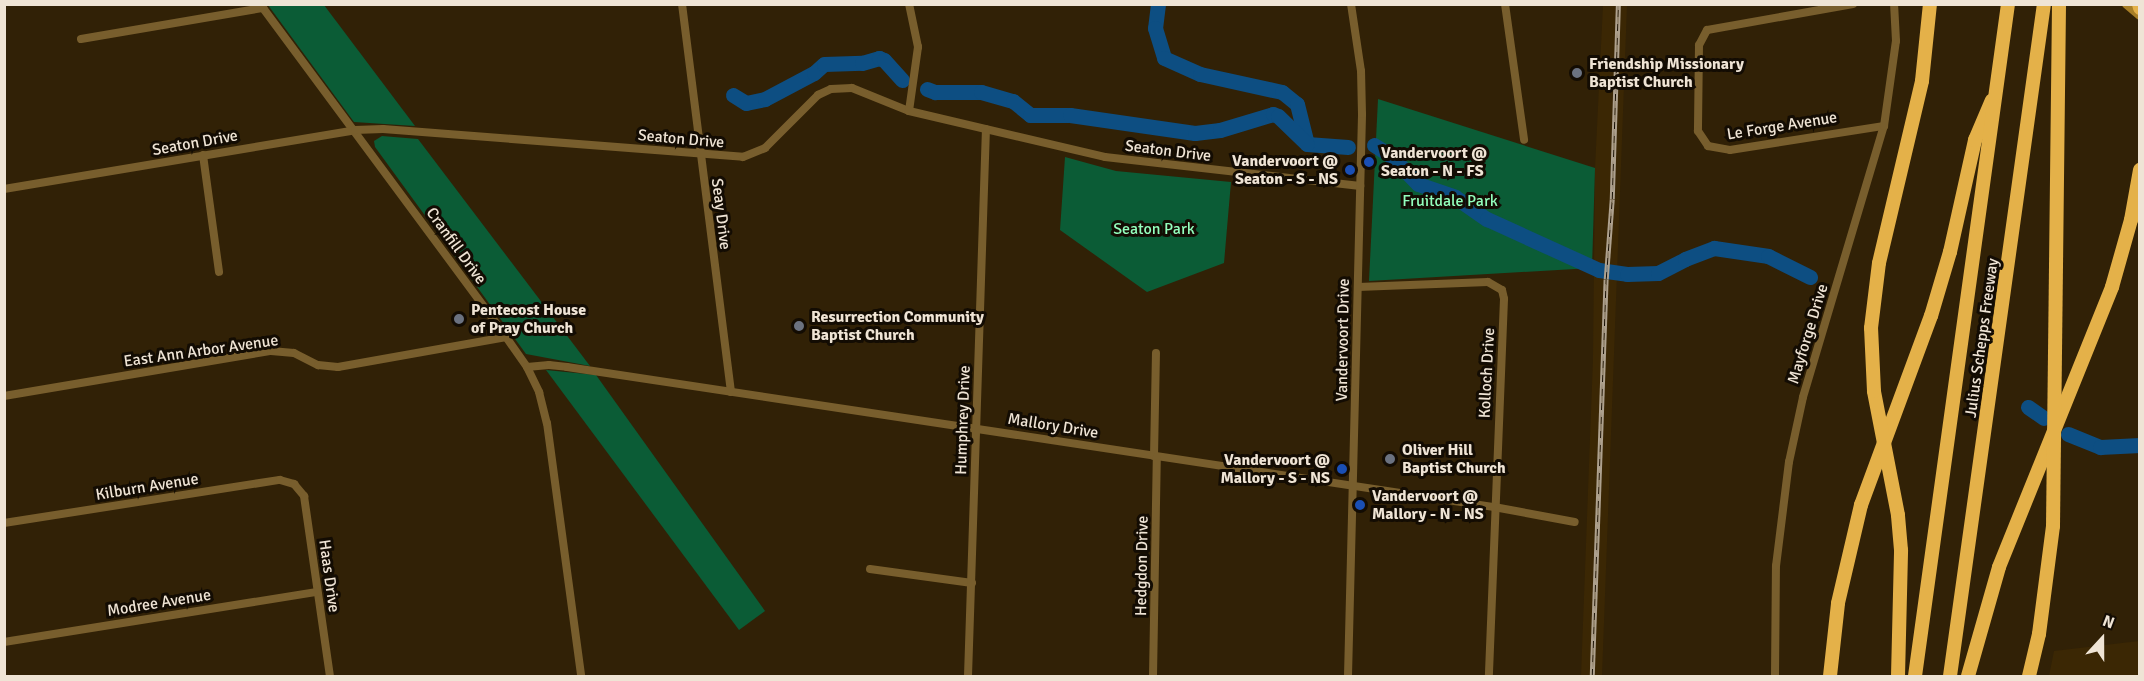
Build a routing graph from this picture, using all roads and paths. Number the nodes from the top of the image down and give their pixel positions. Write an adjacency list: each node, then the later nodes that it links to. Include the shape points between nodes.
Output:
1 (682, 4): 21 (street, Seay Drive)
2 (909, 4): 16 (street, via 918,47)
3 (1351, 4): 24 (street, Vandervoort Drive, via 1362,93)
4 (1506, 4): 20 (street)
5 (1853, 4): 17 (street, Le Forge Avenue, via 1707,30 1699,45 1698,131 1708,146 1730,150)
6 (1894, 4): 17 (street, Mayforge Drive, via 1896,41)
7 (1930, 4): 52 (highway, via 1928,50 1879,264 1871,328 1874,391 1901,550)
8 (2008, 4): 15 (highway, Julius Schepps Freeway)
9 (2044, 4): 54 (highway, Julius Schepps Freeway)
10 (2059, 4): 56 (highway, via 2053,526 2039,634)
11 (2127, 4): 13 (main road)
12 (262, 6): 14 (street); 19 (street, Cranfill Drive)
13 (2139, 15)
14 (81, 39)
15 (1999, 85): 51 (highway, via 1975,140 1950,252 1924,339 1861,504 1838,603); 53 (highway, Julius Schepps Freeway)
16 (909, 111): 18 (street, Seaton Drive); 21 (street, Seaton Drive, via 859,90 831,89 808,104 765,148 743,157)
17 (1884, 126): 50 (street, Mayforge Drive, via 1803,397 1789,462 1776,566)
18 (986, 129): 24 (street, Seaton Drive, via 1132,162); 33 (street, Humphrey Drive)
19 (355, 130): 21 (street, Seaton Drive); 22 (street, Seaton Drive); 28 (street, Cranfill Drive)
20 (1524, 140)
21 (700, 153): 31 (street, Seay Drive)
22 (203, 155): 25 (street, Seaton Drive); 26 (street)
23 (2139, 170): 55 (highway, via 2122,254 1990,594)
24 (1360, 186): 27 (street, Vandervoort Drive)
25 (4, 189)
26 (219, 272)
27 (1358, 287): 36 (street, Vandervoort Drive); 37 (street, Kolloch Drive, via 1488,282 1502,290)
28 (506, 337): 30 (street, Cranfill Drive); 32 (street, East Ann Arbor Avenue, via 338,367 318,365 294,353 271,351)
29 (1156, 353): 34 (street, Hedgdon Drive)
30 (527, 367): 31 (street, Mallory Drive, via 558,366); 45 (street, Cranfill Drive, via 547,423)
31 (731, 392): 33 (street, Mallory Drive)
32 (4, 396)
33 (976, 428): 34 (street, Mallory Drive); 41 (street, Humphrey Drive)
34 (1156, 457): 36 (street, Mallory Drive); 47 (street, Hedgdon Drive)
35 (294, 484): 39 (street, Kilburn Avenue, via 280,480); 42 (street, Haas Drive, via 304,496)
36 (1353, 486): 37 (street, Mallory Drive); 48 (street, Vandervoort Drive)
37 (1494, 507): 38 (street, Mallory Drive); 49 (street, Kolloch Drive)
38 (1575, 522)
39 (4, 523)
40 (870, 569): 41 (street)
41 (972, 583): 46 (street, Humphrey Drive)
42 (317, 592): 43 (street, Modree Avenue); 44 (street, Haas Drive)
43 (4, 642)
44 (330, 676)
45 (581, 676)
46 (968, 676)
47 (1153, 676)
48 (1347, 676)
49 (1489, 676)
50 (1775, 676)
51 (1830, 676)
52 (1898, 676)
53 (1915, 676)
54 (1950, 676)
55 (1968, 676)
56 (2029, 676)

